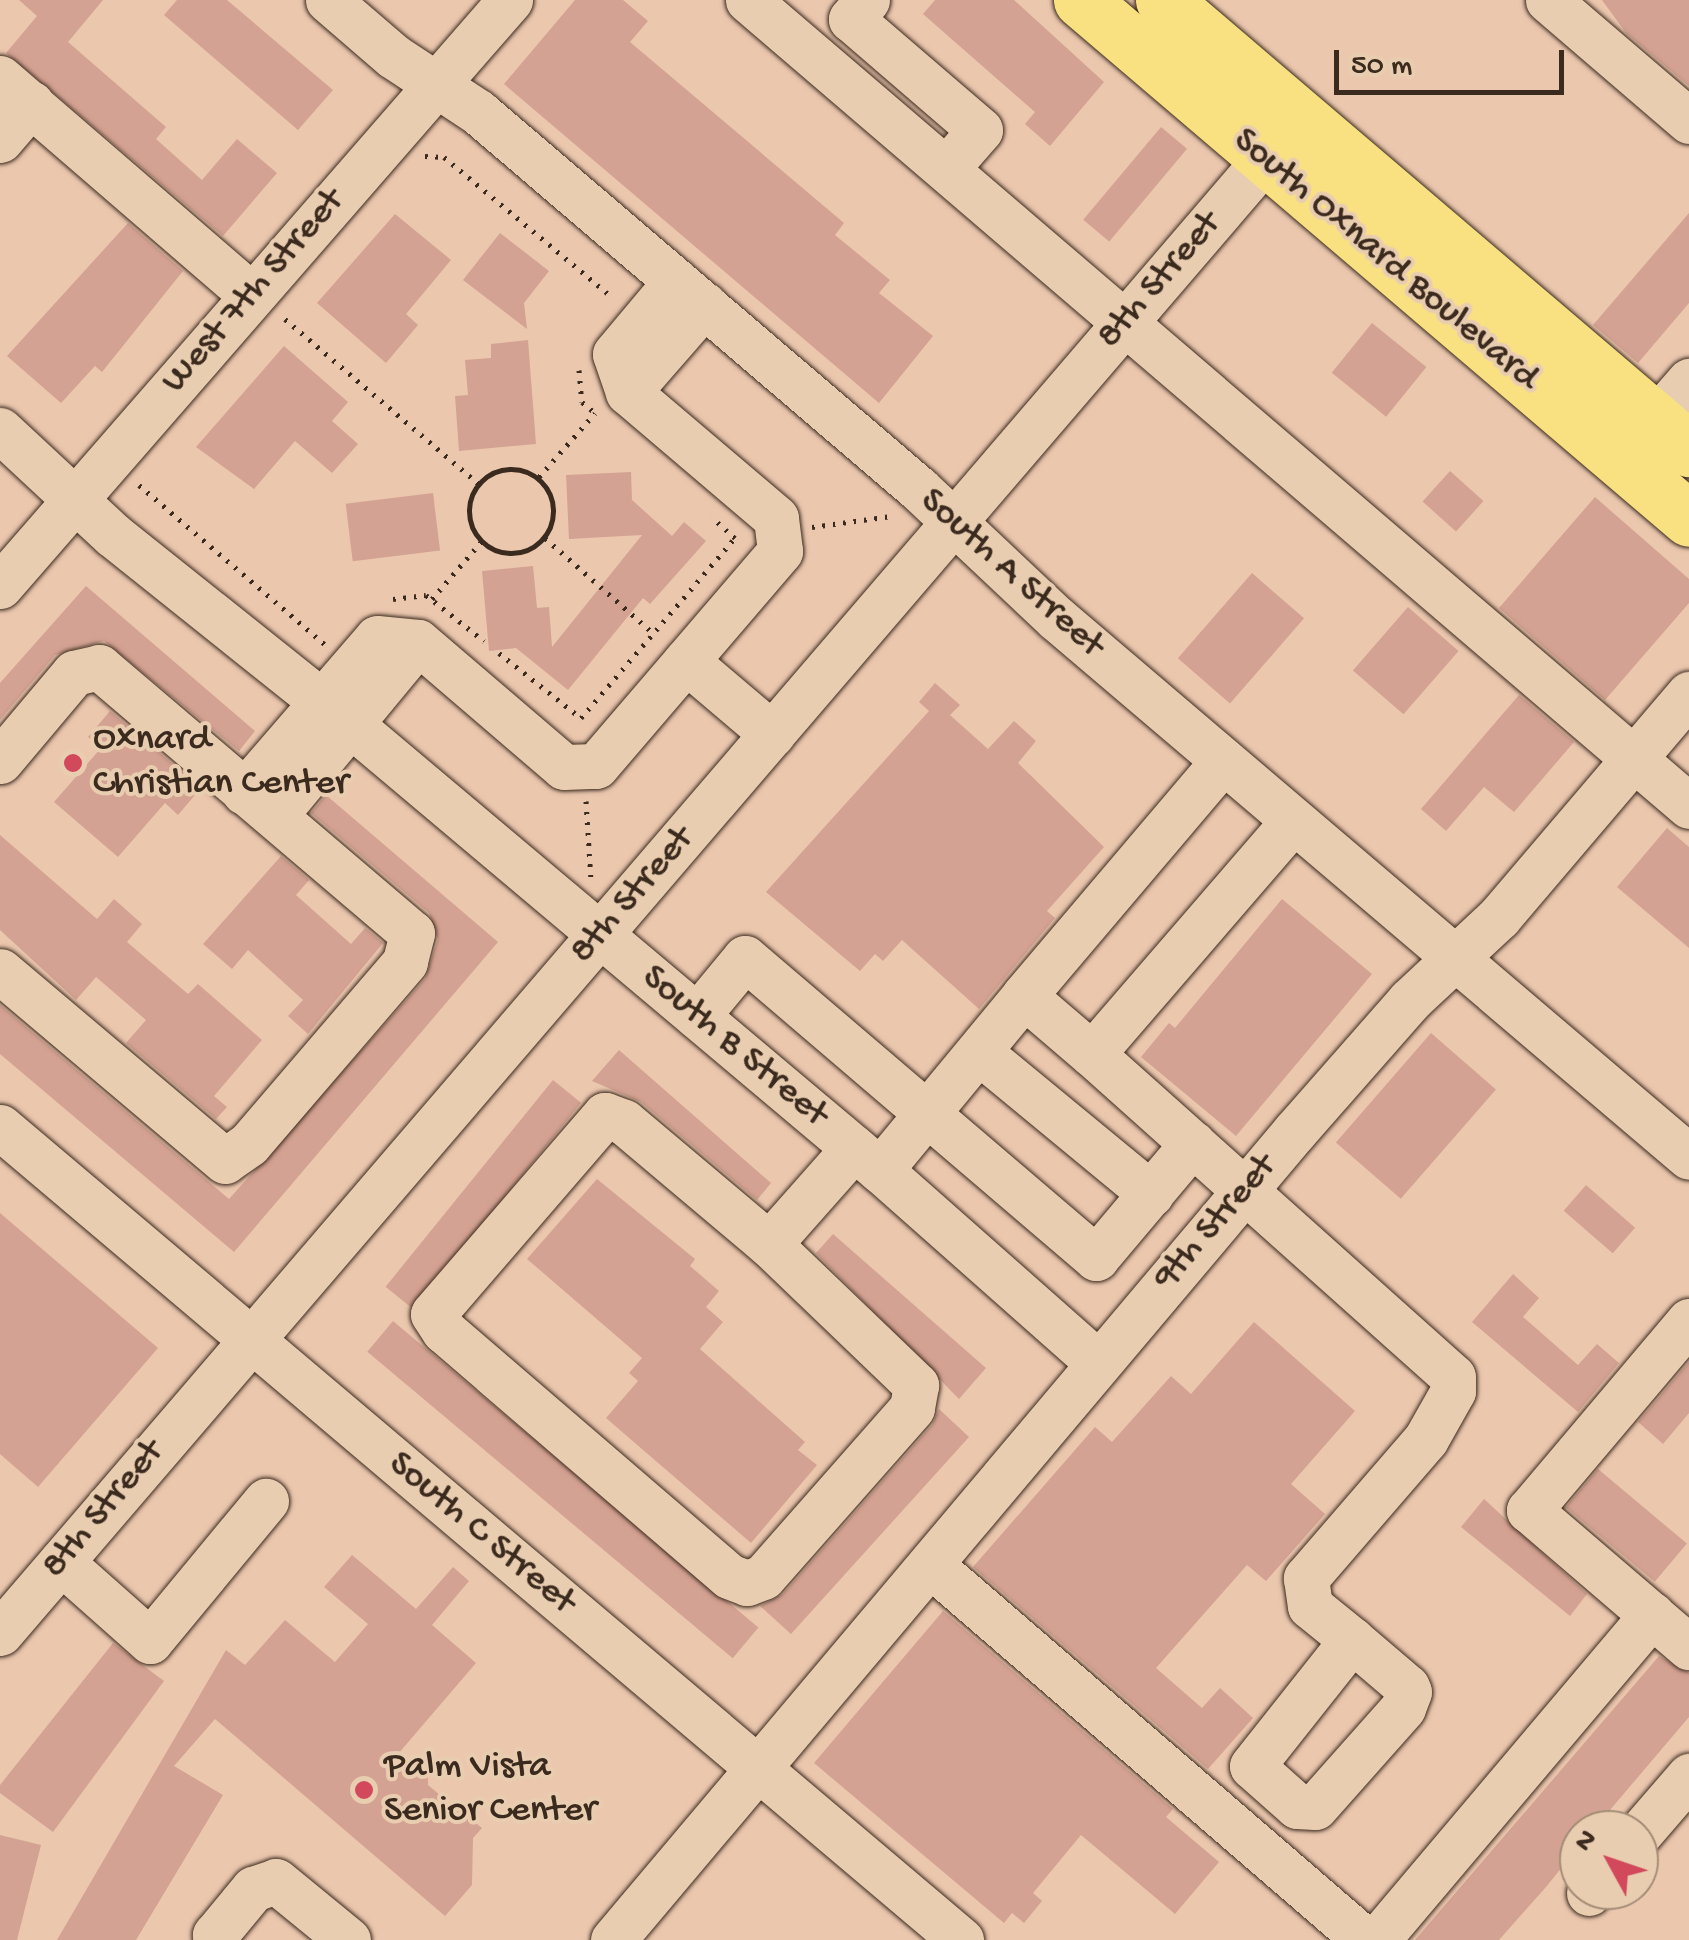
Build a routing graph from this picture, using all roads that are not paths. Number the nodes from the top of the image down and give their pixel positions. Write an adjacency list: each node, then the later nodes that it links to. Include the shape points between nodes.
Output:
1 (328, 0): 8 (street, South A Street)
2 (510, 0): 8 (street, West 7th Street)
3 (748, 0): 13 (street)
4 (868, 0): 13 (street, via 851,19 980,130)
5 (1080, 0): 12 (main road, South Oxnard Boulevard)
6 (1163, 0): 17 (main road, South Oxnard Boulevard)
7 (1548, 0): 10 (street)
8 (437, 84): 14 (street, South A Street); 15 (street, West 7th Street)
9 (16, 91): 11 (street); 15 (street)
10 (1689, 120)
11 (0, 140)
12 (1265, 159): 16 (street, 8th Street); 20 (main road, South Oxnard Boulevard)
13 (947, 168): 16 (street)
14 (690, 293): 21 (street, South A Street); 23 (street, via 615,354 611,410 776,518 756,535 780,551)
15 (270, 316): 19 (street, West 7th Street)
16 (1128, 320): 21 (street, 8th Street); 27 (street)
17 (1678, 417)
18 (0, 430): 19 (street, South B Street)
19 (74, 498): 22 (street, West 7th Street); 25 (street, South B Street)
20 (1689, 519)
21 (952, 523): 26 (street, 8th Street); 29 (street, South A Street)
22 (0, 586)
23 (686, 662): 25 (street, via 596,766 564,767 418,642 376,638); 26 (street)
24 (1689, 694): 27 (street, 9th Street)
25 (335, 712): 30 (street); 33 (street, South B Street)
26 (772, 734): 33 (street, 8th Street)
27 (1633, 758): 31 (street); 34 (street, 9th Street)
28 (0, 761): 30 (street, via 74,673 99,667)
29 (1223, 761): 32 (street, South A Street); 36 (street)
30 (259, 804): 35 (street, via 412,932 405,962 249,1144 225,1161)
31 (1689, 806)
32 (1293, 821): 34 (street, South A Street); 39 (street)
33 (583, 920): 37 (street, South B Street); 49 (street, 8th Street)
34 (1456, 958): 43 (street, South A Street); 45 (street, 9th Street, via 1410,1000)
35 (0, 971)
36 (1024, 996): 38 (street); 39 (street)
37 (697, 1016): 40 (street, via 745,958); 44 (street, South B Street)
38 (979, 1052): 40 (street); 46 (street)
39 (1092, 1054): 42 (street)
40 (926, 1114): 44 (street); 46 (street, via 1096,1258)
41 (0, 1127): 49 (street, South C Street)
42 (1193, 1143): 45 (street); 46 (street)
43 (1689, 1157)
44 (867, 1159): 47 (street); 50 (street, South B Street)
45 (1246, 1188): 50 (street, 9th Street); 56 (street, via 1453,1377 1448,1402 1426,1439 1306,1578 1310,1606)
46 (1150, 1194)
47 (769, 1244): 47 (street, via 624,1122 605,1115 433,1314 444,1331 729,1576 747,1584 763,1577 912,1408 916,1384)
48 (1689, 1321): 54 (street, via 1529,1510)
49 (248, 1340): 52 (street, 8th Street); 59 (street, South C Street)
50 (1097, 1362): 53 (street, 9th Street)
51 (266, 1501): 52 (street, via 150,1641)
52 (60, 1562): 55 (street, 8th Street)
53 (933, 1567): 59 (street, 9th Street); 61 (street)
54 (1652, 1615): 57 (street); 68 (street)
55 (0, 1633)
56 (1352, 1640): 58 (street); 58 (street, via 1407,1688 1404,1708 1316,1806 1298,1806)
57 (1689, 1646)
58 (1252, 1766): 61 (street)
59 (761, 1768): 65 (street, 9th Street); 66 (street, South C Street)
60 (1689, 1776): 62 (street)
61 (1214, 1810): 67 (street)
62 (1659, 1811)
63 (218, 1940): 64 (street, via 215,1935 252,1889 276,1881)
64 (348, 1940)
65 (612, 1940)
66 (961, 1940)
67 (1366, 1940)
68 (1378, 1940)

